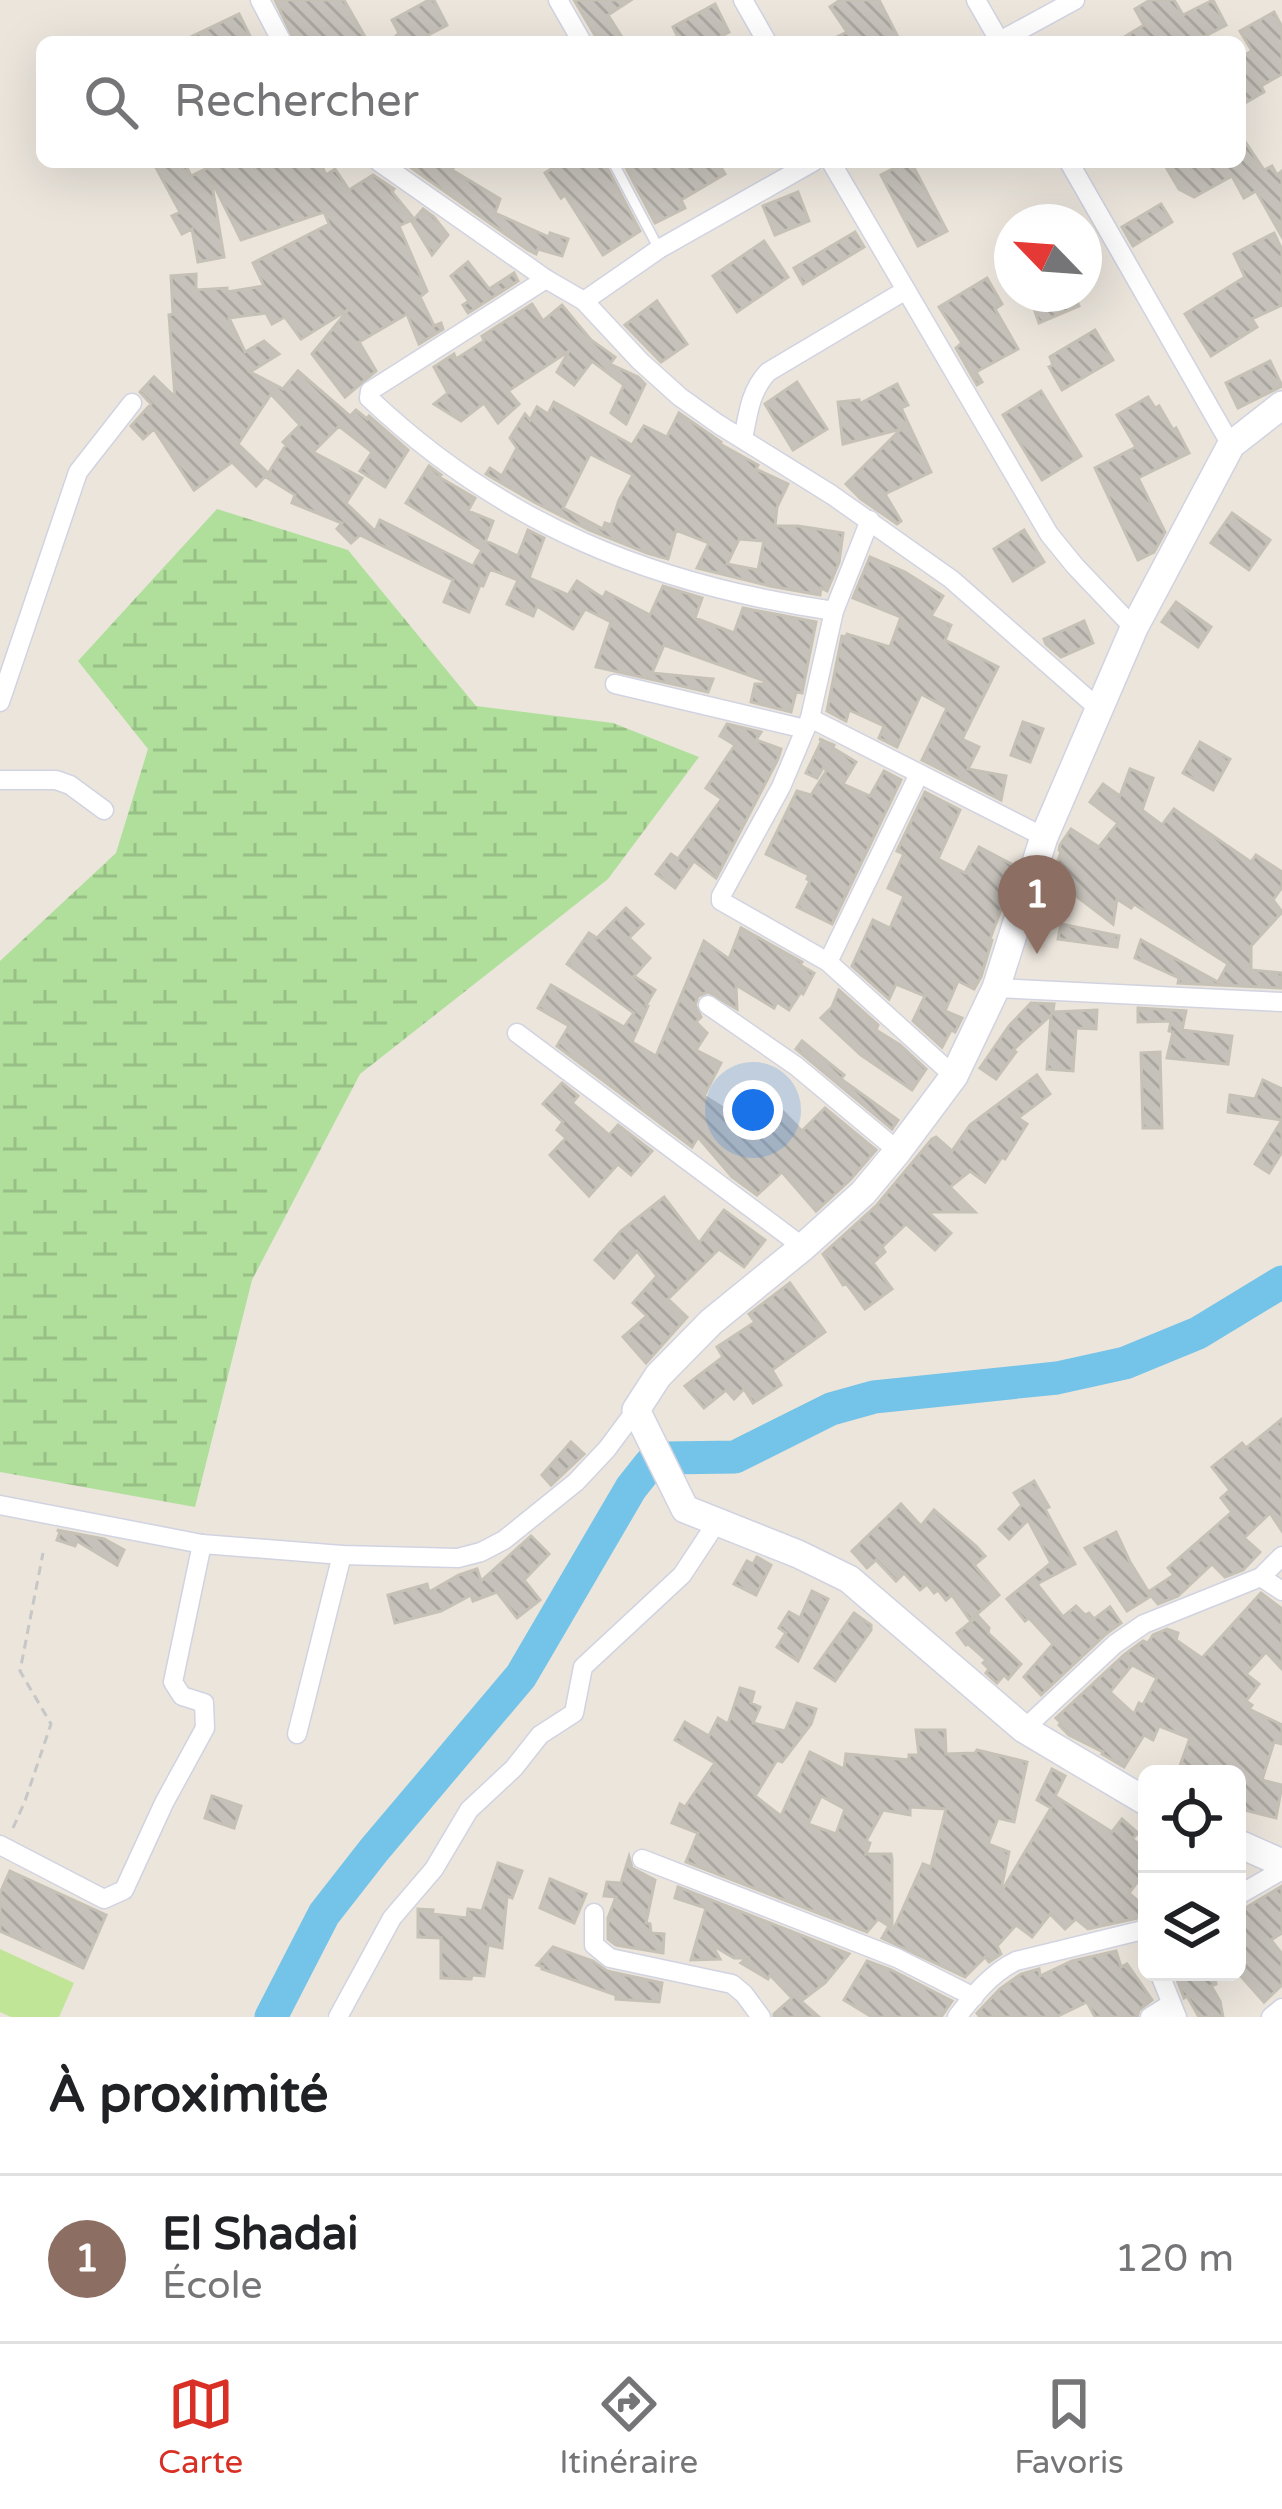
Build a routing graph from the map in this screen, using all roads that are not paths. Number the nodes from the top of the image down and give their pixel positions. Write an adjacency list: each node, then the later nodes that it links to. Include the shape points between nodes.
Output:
1 (260, 0): 6 (street)
2 (558, 0): 7 (street)
3 (743, 0): 8 (street)
4 (976, 0): 9 (street)
5 (1075, 0): 10 (street)
6 (279, 36)
7 (579, 36)
8 (764, 36)
9 (996, 36)
10 (1010, 36)
11 (388, 168): 17 (street)
12 (617, 168): 16 (lane)
13 (802, 168): 16 (street)
14 (835, 168): 18 (street)
15 (1072, 168): 23 (street)
16 (659, 249): 19 (street)
17 (546, 279): 19 (street); 25 (street, via 369,398 465,478 561,532 701,586)
18 (906, 290): 22 (street, via 768,372 752,395); 26 (street, via 1049,533)
19 (584, 301): 22 (street, via 667,385)
20 (132, 403): 28 (street, via 78,472)
21 (1282, 405): 23 (street)
22 (743, 439): 24 (street)
23 (1231, 446): 26 (street)
24 (870, 520): 25 (street); 29 (street, via 951,579)
25 (834, 611): 30 (street)
26 (1134, 628): 29 (street)
27 (615, 684): 30 (street)
28 (0, 702)
29 (1098, 708): 34 (street)
30 (807, 723): 31 (street); 35 (street, via 721,902)
31 (919, 774): 34 (street); 35 (street)
32 (0, 780): 33 (street, via 56,780)
33 (104, 810)
34 (1044, 837): 36 (street)
35 (828, 962): 40 (street)
36 (996, 988): 37 (street); 40 (street)
37 (1282, 1002)
38 (708, 1005): 41 (street)
39 (517, 1033): 42 (street)
40 (954, 1076): 41 (street)
41 (898, 1151): 42 (street)
42 (803, 1247): 43 (street, via 711,1322)
43 (636, 1410): 45 (street, via 685,1509); 47 (street, via 576,1482 481,1552)
44 (0, 1505): 46 (street)
45 (718, 1522): 51 (street, via 835,1570); 65 (street, via 682,1575 583,1667 574,1712 540,1735 470,1810 392,1918)
46 (202, 1544): 47 (street); 55 (street, via 172,1682 182,1696 204,1703 205,1728 124,1890 104,1899)
47 (342, 1555): 52 (street)
48 (1282, 1556): 49 (street)
49 (1261, 1577): 50 (street); 51 (street, via 1144,1624)
50 (1282, 1591)
51 (1024, 1729): 53 (street)
52 (297, 1734)
53 (1138, 1797)
54 (1246, 1848): 57 (street)
55 (1, 1850)
56 (642, 1859): 62 (street, via 897,1958)
57 (1282, 1866): 58 (street)
58 (1246, 1890)
59 (595, 1912): 66 (street, via 594,1946 610,1958 732,1984)
60 (1138, 1932): 62 (street, via 1016,1961)
61 (1162, 1981): 64 (street)
62 (974, 1997): 67 (street)
63 (1282, 2008): 69 (street)
64 (1174, 2011): 68 (street)
65 (338, 2017)
66 (761, 2017)
67 (957, 2017)
68 (1150, 2017)
69 (1271, 2017)

